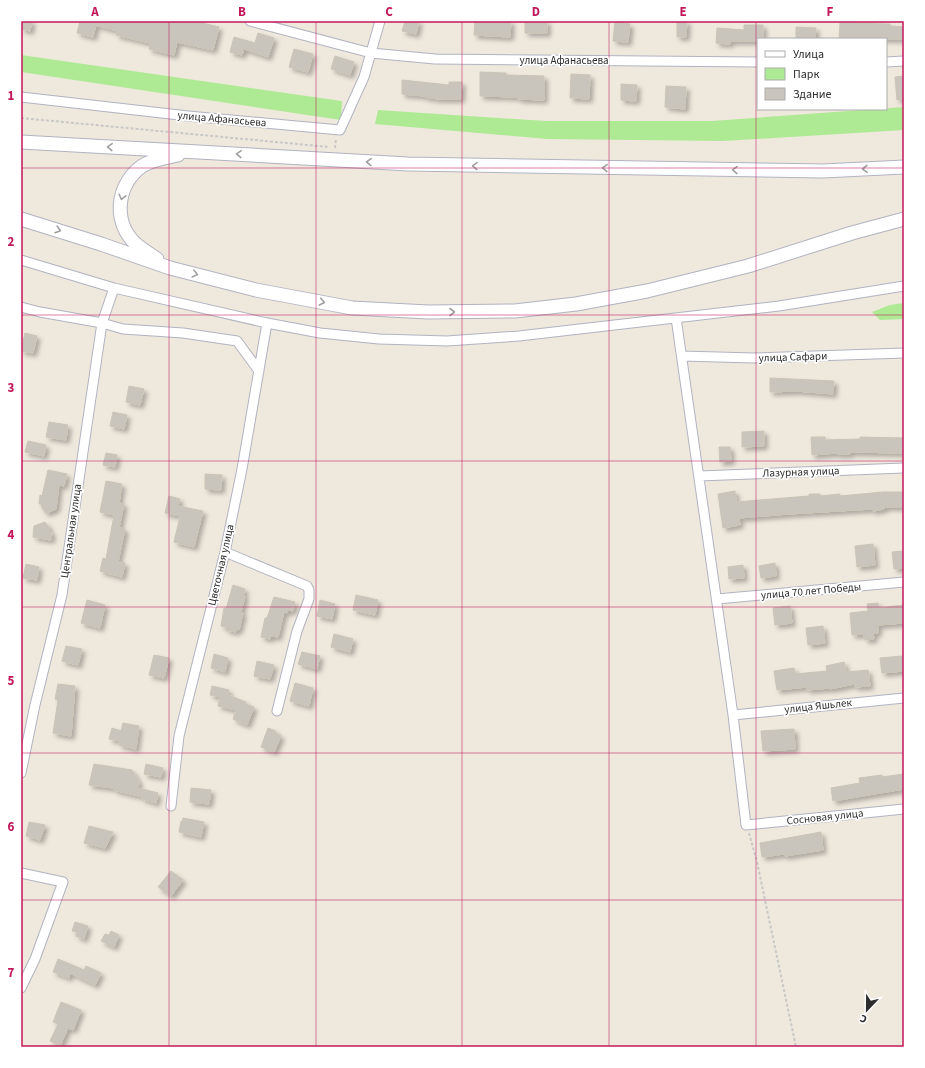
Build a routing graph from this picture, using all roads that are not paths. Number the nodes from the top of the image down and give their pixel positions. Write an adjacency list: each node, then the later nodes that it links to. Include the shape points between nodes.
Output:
1 (250, 21): 3 (street, улица Афанасьева)
2 (380, 21): 3 (street)
3 (371, 53): 4 (street, улица Афанасьева, via 435,59); 7 (street, улица Афанасьева, via 364,76 340,130)
4 (757, 62)
5 (887, 62): 6 (street)
6 (904, 62)
7 (21, 97)
8 (21, 142): 9 (main road, one-way to 8)
9 (197, 151): 10 (main road, one-way to 9, via 823,171 416,164); 14 (main road, one-way to 14, via 154,160 129,179 121,195 120,209 124,227 136,244)
10 (904, 167)
11 (21, 219): 14 (main road, one-way to 14)
12 (904, 219): 14 (main road, one-way to 12, via 256,290 352,308 428,312 515,311 576,304 647,291 748,266)
13 (21, 260): 16 (street)
14 (170, 268)
15 (904, 286): 18 (street, via 779,306)
16 (114, 288): 19 (street, Центральная улица); 20 (street)
17 (21, 307): 19 (street)
18 (676, 318): 20 (street, via 519,336 447,341 379,339 320,333); 22 (street)
19 (102, 323): 23 (street, via 123,329 183,333 238,341); 32 (street, Центральная улица, via 62,595)
20 (267, 323): 23 (street, Цветочная улица)
21 (904, 353): 22 (street, улица Сафари, via 753,358)
22 (682, 356): 25 (street)
23 (259, 371): 26 (street, Цветочная улица)
24 (904, 468): 25 (street, Лазурная улица)
25 (699, 476): 28 (street)
26 (225, 552): 30 (street, via 307,586 309,590 309,599 297,631); 33 (street, Цветочная улица, via 179,736)
27 (904, 582): 28 (street, улица 70 лет Победы)
28 (717, 600): 31 (street)
29 (904, 698): 31 (street, улица Яшьлек)
30 (277, 711)
31 (733, 715): 34 (street, Сосновая улица, via 746,824)
32 (21, 772)
33 (171, 806)
34 (904, 809)
35 (21, 872): 36 (street, via 63,882 35,959)
36 (21, 988)

